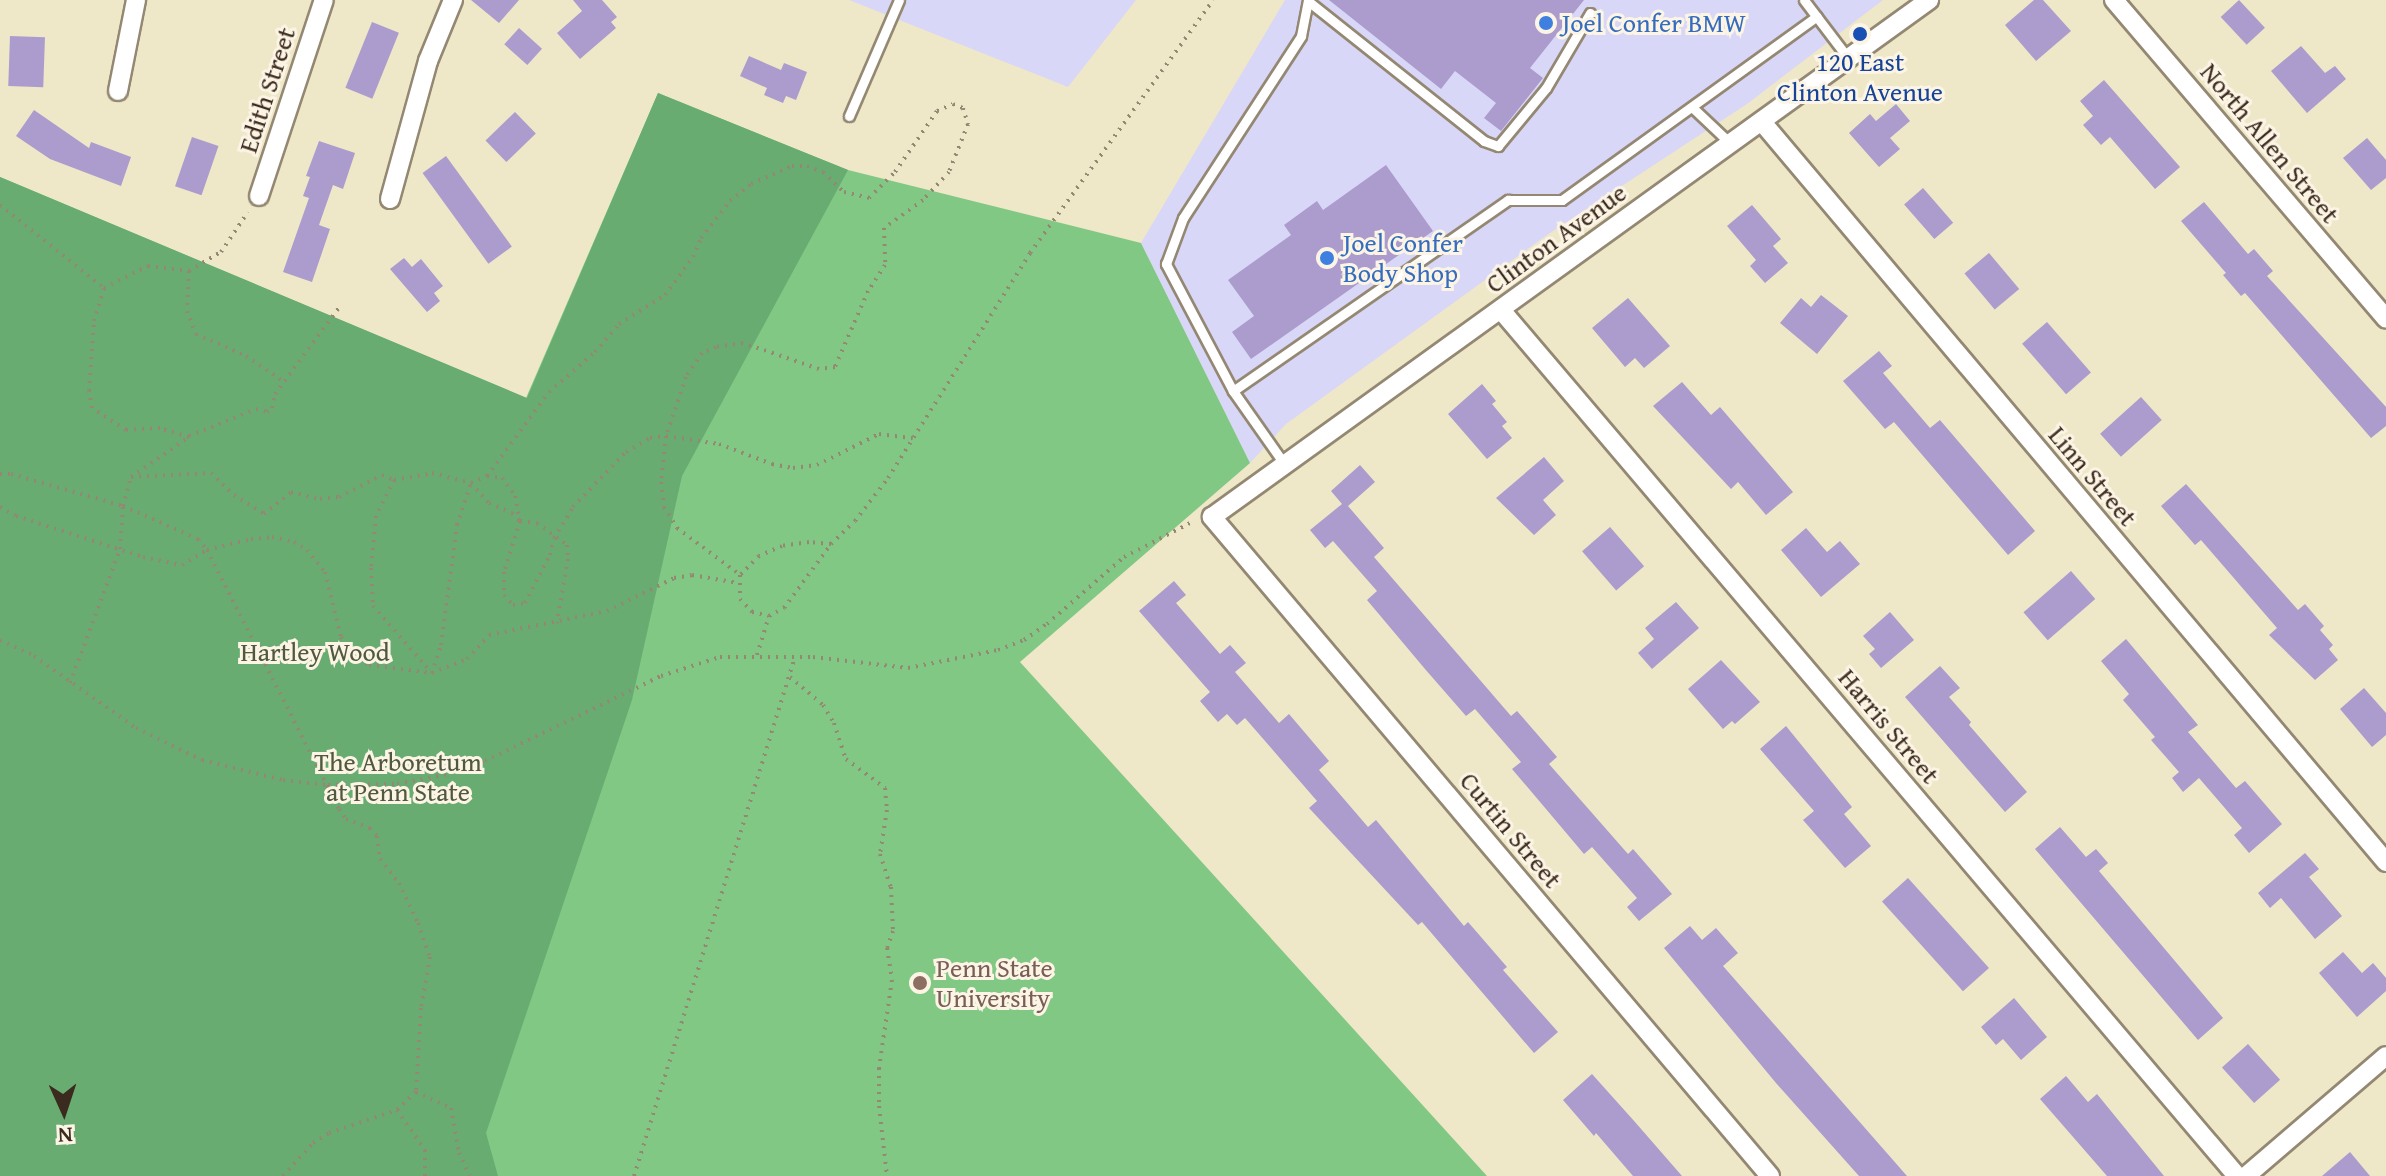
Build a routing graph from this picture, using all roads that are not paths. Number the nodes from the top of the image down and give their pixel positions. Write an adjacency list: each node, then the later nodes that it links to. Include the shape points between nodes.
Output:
1 (136, 0): 12 (street)
2 (324, 0): 17 (street, Edith Street)
3 (453, 0): 18 (street, via 428,61)
4 (899, 0): 14 (lane)
5 (1804, 0): 10 (lane)
6 (1929, 0): 11 (street, Clinton Avenue)
7 (2114, 0): 20 (street, North Allen Street)
8 (1308, 1): 9 (lane, via 1484,141 1498,146 1546,88); 21 (lane, via 1301,36 1183,218 1166,264)
9 (1590, 13)
10 (1817, 16): 11 (lane); 13 (lane)
11 (1850, 60): 15 (street, Clinton Avenue)
12 (118, 91)
13 (1692, 107): 16 (lane); 21 (lane, via 1562,200 1508,200)
14 (849, 116)
15 (1762, 122): 16 (street, Clinton Avenue); 24 (street, Linn Street)
16 (1731, 144): 19 (street, Clinton Avenue)
17 (259, 196)
18 (390, 199)
19 (1501, 310): 22 (street, Clinton Avenue); 27 (street, Harris Street)
20 (2386, 319)
21 (1233, 391): 22 (lane)
22 (1285, 465): 23 (street, Clinton Avenue)
23 (1212, 517): 26 (street, Curtin Street)
24 (2386, 862)
25 (2386, 1056): 28 (street)
26 (1770, 1176)
27 (2237, 1176)
28 (2246, 1176)

